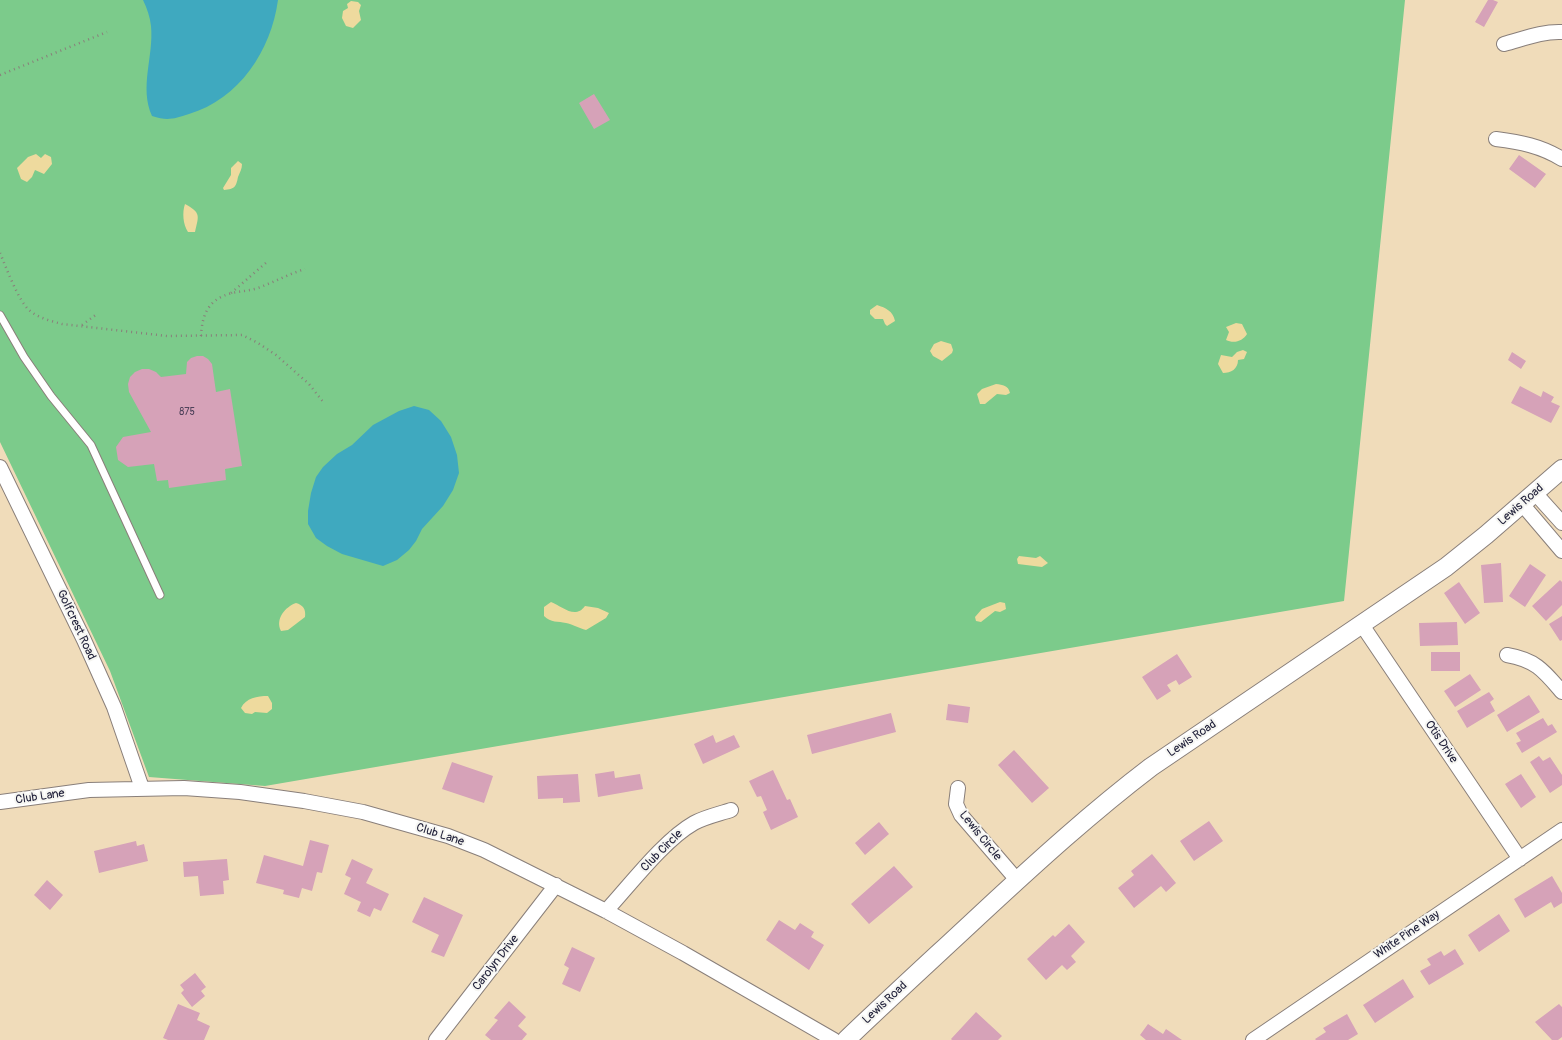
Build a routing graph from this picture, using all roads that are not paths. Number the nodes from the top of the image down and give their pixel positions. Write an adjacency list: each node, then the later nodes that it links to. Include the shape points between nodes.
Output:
1 (1562, 32): 2 (street, via 1530,36)
2 (1504, 44)
3 (1496, 139): 4 (street, via 1523,142)
4 (1562, 159)
5 (0, 315): 11 (lane, via 51,396 92,445)
6 (0, 467): 15 (street, Golfcrest Road, via 84,640 114,708)
7 (1562, 469): 8 (street, Lewis Road)
8 (1529, 498): 9 (street); 10 (street); 12 (street, Lewis Road, via 1446,567)
9 (1562, 523)
10 (1562, 551)
11 (160, 595)
12 (1362, 625): 20 (street, Otis Drive); 21 (street, Lewis Road, via 1152,767 1081,822)
13 (1507, 655): 14 (street, via 1535,664)
14 (1562, 692)
15 (142, 788): 17 (street, Club Lane, via 89,790); 22 (street, Club Lane, via 240,792 363,812 448,836)
16 (958, 788): 21 (street, Lewis Circle, via 956,804 961,815)
17 (0, 802)
18 (731, 810): 23 (street, Club Circle, via 684,829)
19 (1562, 830): 20 (street, White Pine Way)
20 (1520, 859): 27 (street, White Pine Way)
21 (1017, 880): 26 (street, Lewis Road)
22 (556, 885): 23 (street, Club Lane); 24 (street, Carolyn Drive)
23 (606, 911): 25 (street, Club Lane)
24 (436, 1040)
25 (834, 1040)
26 (846, 1040)
27 (1253, 1040)

